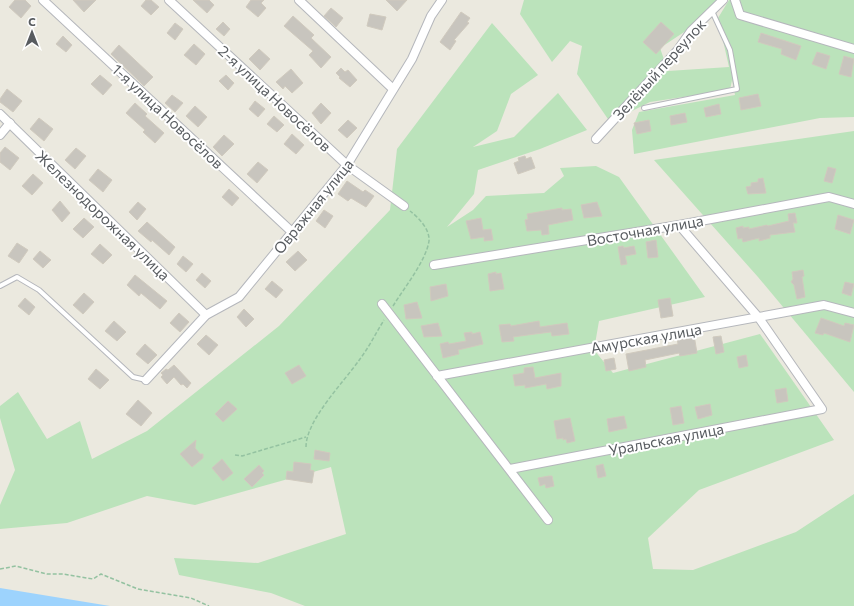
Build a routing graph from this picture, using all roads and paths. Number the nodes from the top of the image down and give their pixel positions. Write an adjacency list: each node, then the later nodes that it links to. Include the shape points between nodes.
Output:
1 (43, 0): 19 (street, 1-я улица Новосёлов)
2 (169, 0): 15 (street, 2-я улица Новосёлов)
3 (299, 0): 9 (street)
4 (442, 0): 9 (street, Овражная улица, via 412,59)
5 (723, 0): 7 (street, Зелёный переулок)
6 (735, 0): 8 (street, via 740,15)
7 (712, 10): 10 (lane, via 730,50 737,89); 14 (street, Зелёный переулок, via 690,31 677,51)
8 (854, 49)
9 (393, 89): 15 (street, Овражная улица)
10 (644, 108)
11 (0, 114): 12 (street, Железнодорожная улица)
12 (10, 123): 13 (street); 25 (street, Железнодорожная улица)
13 (0, 135)
14 (596, 140)
15 (347, 165): 17 (street, 2-я улица Новосёлов); 19 (street, Овражная улица)
16 (854, 204): 18 (street, Восточная улица, via 829,197)
17 (404, 206): 23 (path, via 421,219 429,240 424,255)
18 (680, 224): 20 (street, Восточная улица); 26 (street)
19 (292, 232): 25 (street, Овражная улица, via 239,297)
20 (434, 265)
21 (0, 286): 29 (lane, via 17,277 39,290 133,377)
22 (382, 304): 28 (street)
23 (393, 306)
24 (854, 313): 26 (street, Амурская улица, via 824,305)
25 (206, 315): 29 (street, Овражная улица)
26 (758, 318): 28 (street, Амурская улица); 33 (street, Уральская улица, via 822,409)
27 (385, 319): 30 (path)
28 (438, 376): 33 (street)
29 (146, 380)
30 (306, 437): 31 (path); 32 (path, via 242,456)
31 (306, 447)
32 (235, 455)
33 (510, 470): 34 (street)
34 (548, 520)
35 (0, 569): 36 (path, via 16,566 47,574 93,579 101,574 138,589 191,598)
36 (209, 606)

